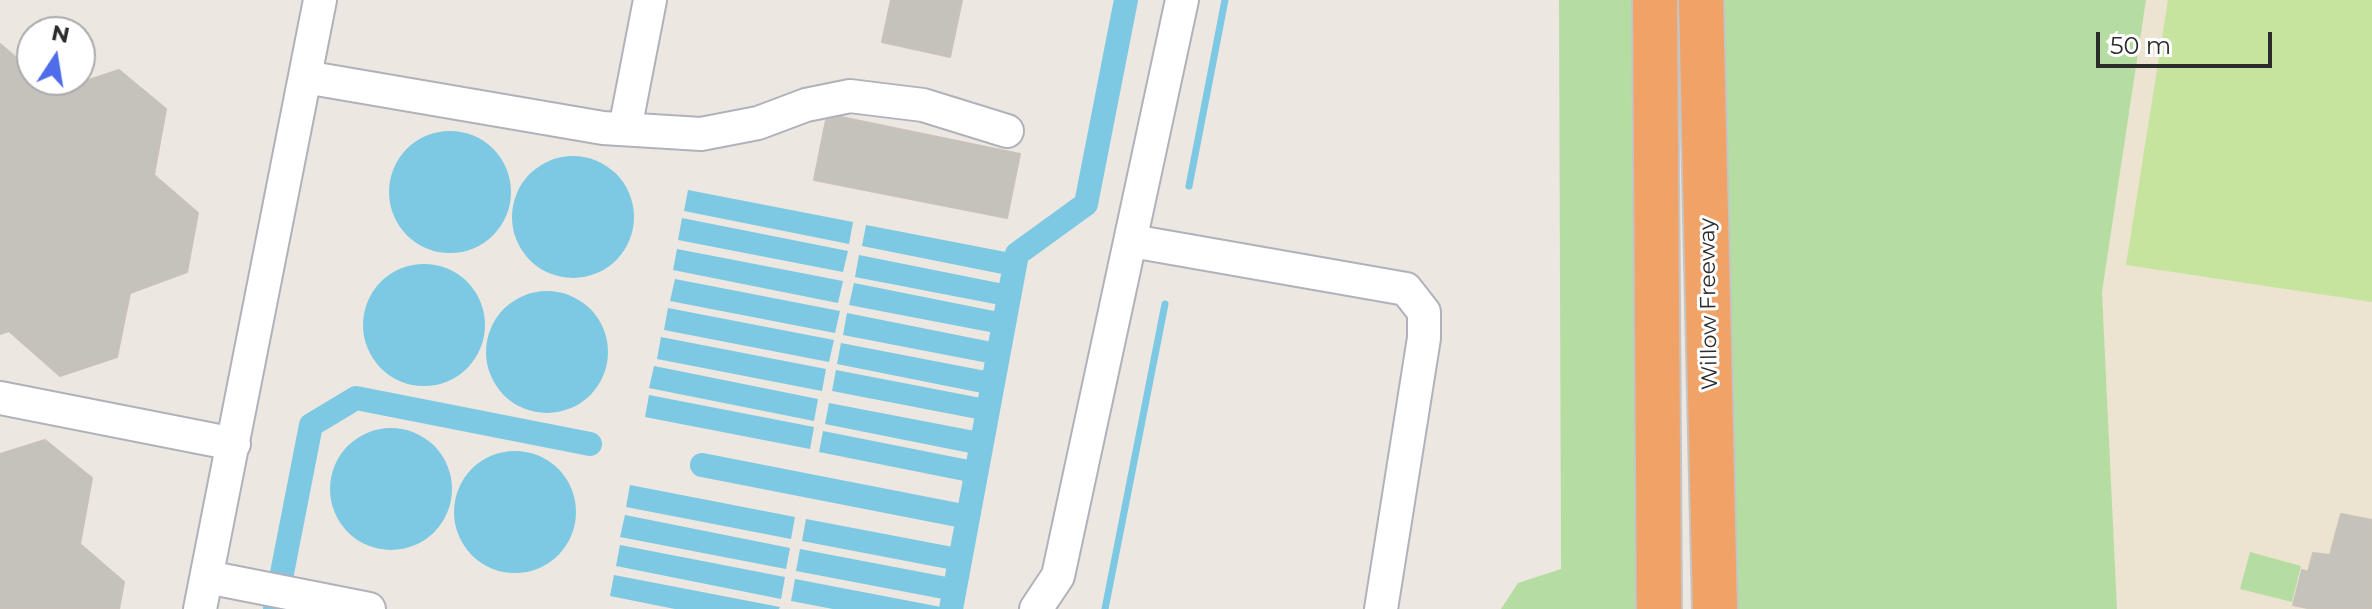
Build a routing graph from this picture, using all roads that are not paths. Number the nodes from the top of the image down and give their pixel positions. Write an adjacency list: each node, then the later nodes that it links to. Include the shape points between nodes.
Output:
1 (320, 0): 6 (lane)
2 (650, 0): 7 (lane)
3 (1182, 0): 9 (lane)
4 (1655, 0): 12 (highway)
5 (1701, 0): 20 (highway, Willow Freeway)
6 (305, 77): 7 (lane); 11 (lane)
7 (625, 129): 8 (lane, via 701,134 850,96 923,105)
8 (1007, 131)
9 (1132, 241): 16 (lane, via 1058,576); 17 (lane, via 1406,289 1424,312)
10 (0, 398): 11 (lane)
11 (234, 444): 13 (lane)
12 (1658, 538): 18 (highway); 19 (highway)
13 (207, 577): 14 (lane); 15 (lane)
14 (200, 609)
15 (369, 609)
16 (1036, 609)
17 (1381, 609)
18 (1653, 609)
19 (1659, 609)
20 (1715, 609)

